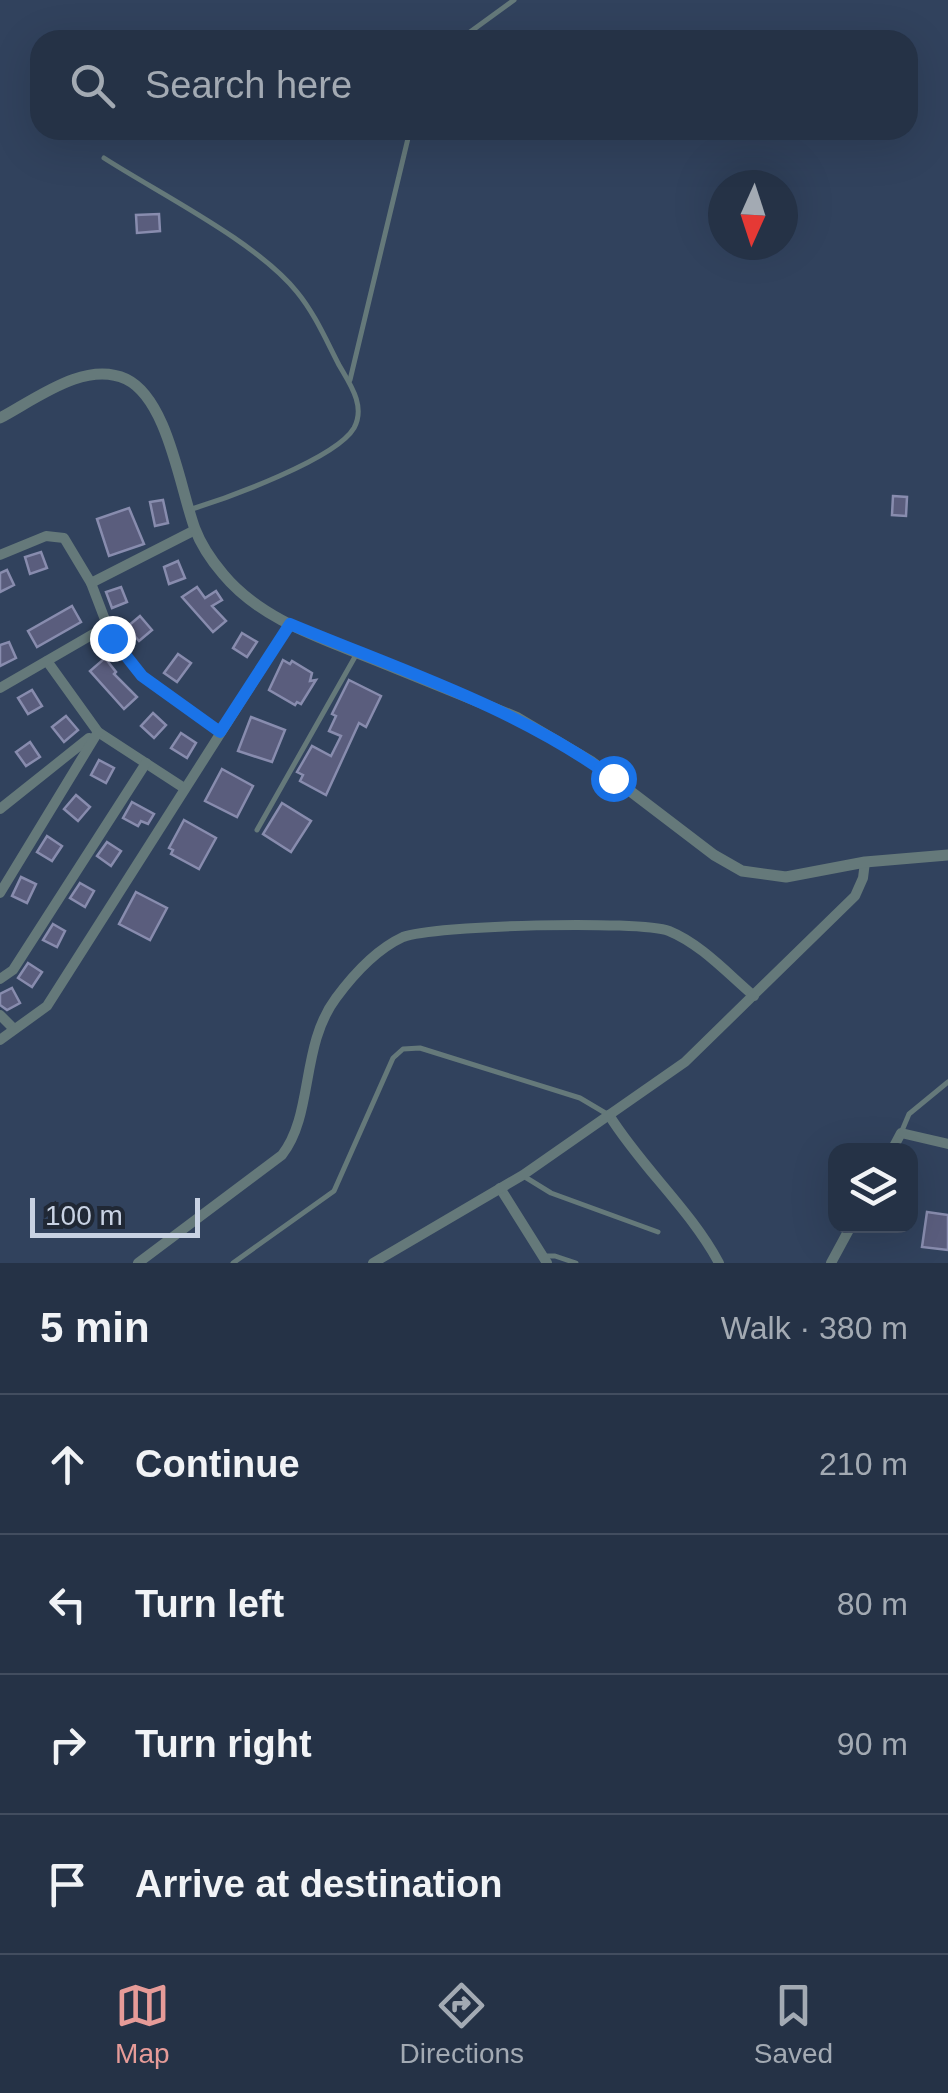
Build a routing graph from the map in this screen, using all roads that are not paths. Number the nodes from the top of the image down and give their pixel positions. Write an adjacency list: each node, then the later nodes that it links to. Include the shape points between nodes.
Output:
1 (514, 0): 2 (lane)
2 (473, 30)
3 (408, 140): 5 (lane)
4 (104, 158): 5 (lane, via 284,277)
5 (349, 383): 7 (lane, via 359,413 345,438 264,483)
6 (0, 418): 7 (street, via 82,377 123,378 143,392 160,422)
7 (189, 510): 8 (street)
8 (195, 530): 10 (street); 11 (street, via 237,589)
9 (0, 554): 10 (street, via 46,536 64,538)
10 (91, 583): 12 (street)
11 (290, 624): 13 (street); 17 (street)
12 (107, 626): 14 (street); 17 (street, via 142,676)
13 (358, 653): 21 (lane); 23 (street, via 544,732 742,871 786,876)
14 (47, 661): 15 (street); 16 (street)
15 (0, 688)
16 (98, 732): 18 (street); 20 (street); 24 (street)
17 (220, 732): 19 (street)
18 (146, 763): 19 (street); 25 (street, via 13,970)
19 (184, 788): 28 (street, via 47,1006)
20 (0, 808)
21 (257, 830)
22 (948, 855): 23 (street)
23 (865, 862): 26 (street, via 855,896)
24 (0, 893)
25 (0, 979)
26 (754, 996): 31 (street, via 685,1062); 40 (street, via 688,942 647,926 435,929 401,938 379,952 324,1016 294,1135 282,1156)
27 (0, 1015): 28 (street)
28 (14, 1029): 29 (street)
29 (0, 1040)
30 (948, 1082): 32 (lane, via 910,1114)
31 (610, 1116): 35 (street); 41 (lane, via 580,1098 420,1048 403,1050 393,1058 334,1191); 44 (street)
32 (901, 1134): 33 (street); 34 (street)
33 (896, 1143)
34 (948, 1144)
35 (522, 1174): 36 (street); 37 (lane, via 542,1189)
36 (500, 1188): 39 (street); 42 (street)
37 (658, 1232)
38 (848, 1233): 45 (street)
39 (546, 1260): 43 (lane)
40 (138, 1263)
41 (233, 1263)
42 (373, 1263)
43 (576, 1263)
44 (719, 1263)
45 (831, 1263)

